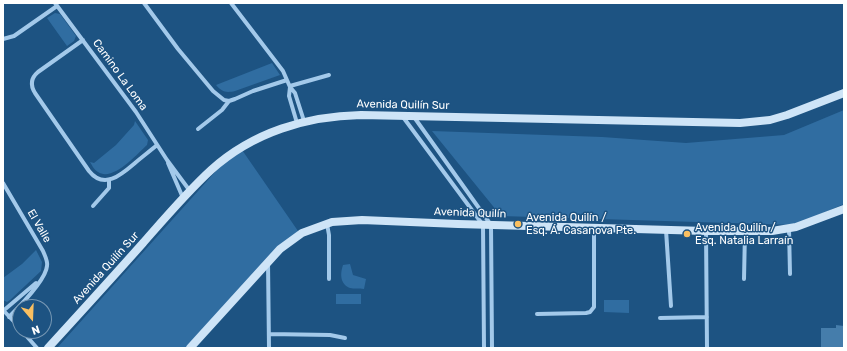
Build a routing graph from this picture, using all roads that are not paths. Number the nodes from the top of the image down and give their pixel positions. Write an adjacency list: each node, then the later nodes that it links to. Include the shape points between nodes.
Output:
1 (144, 3): 10 (street, via 213,91)
2 (231, 3): 7 (street, via 283,71)
3 (56, 4): 4 (street, via 14,36); 5 (street, Camino La Loma)
4 (3, 39)
5 (83, 40): 15 (street, Camino La Loma); 17 (street, via 38,72 34,76 32,88 89,171 96,178)
6 (329, 75): 8 (street)
7 (287, 80): 8 (street); 10 (street)
8 (290, 87): 13 (street, via 295,93); 13 (street, via 289,96)
9 (844, 93): 12 (street, Avenida Quilín Sur, via 770,120 740,123)
10 (229, 101): 14 (street)
11 (402, 116): 12 (street, Avenida Quilín Sur); 13 (street, Avenida Quilín Sur, via 342,115); 24 (street)
12 (414, 116): 25 (street)
13 (300, 122): 19 (street, Avenida Quilín Sur, via 271,132 242,147 212,169)
14 (198, 129)
15 (157, 145): 16 (street, Camino La Loma); 17 (street, via 119,176)
16 (167, 160): 19 (street, Camino La Loma); 20 (street, Camino La Loma)
17 (109, 180): 21 (street, via 108,190)
18 (3, 183): 35 (street, El Valle, via 46,259 47,270)
19 (190, 191): 20 (street, Avenida Quilín Sur)
20 (183, 198): 46 (street, Avenida Quilín Sur)
21 (93, 206)
22 (844, 209): 27 (street, Avenida Quilín)
23 (326, 224): 24 (street, Avenida Quilín, via 362,220); 31 (street, Avenida Quilín, via 295,237); 33 (street, via 329,235)
24 (482, 225): 25 (street, Avenida Quilín); 49 (street)
25 (491, 225): 26 (street, Avenida Quilín); 50 (street)
26 (594, 228): 28 (street, Avenida Quilín); 38 (street, via 594,307 586,313)
27 (789, 229): 30 (street, Avenida Quilín); 32 (street)
28 (666, 230): 29 (street, Avenida Quilín); 36 (street)
29 (706, 231): 30 (street, Avenida Quilín); 40 (street)
30 (745, 231): 34 (street)
31 (268, 261): 42 (street); 47 (street, Avenida Quilín)
32 (790, 274)
33 (329, 279)
34 (744, 279)
35 (40, 280): 37 (street); 39 (street, El Valle)
36 (671, 306)
37 (3, 310): 39 (street)
38 (537, 314)
39 (10, 317)
40 (707, 317): 41 (street); 51 (street)
41 (660, 318)
42 (269, 334): 43 (street, via 335,335); 48 (street)
43 (345, 338)
44 (30, 339): 45 (street)
45 (38, 348)
46 (48, 348)
47 (190, 348)
48 (269, 348)
49 (484, 348)
50 (492, 348)
51 (707, 348)

